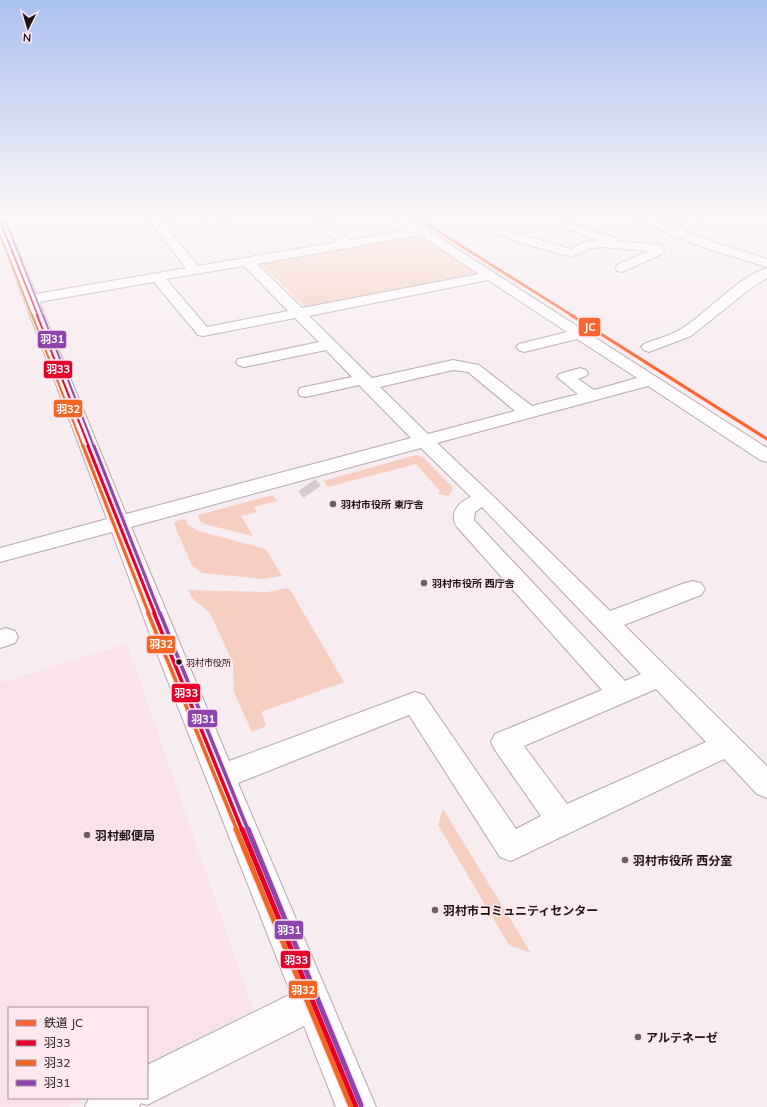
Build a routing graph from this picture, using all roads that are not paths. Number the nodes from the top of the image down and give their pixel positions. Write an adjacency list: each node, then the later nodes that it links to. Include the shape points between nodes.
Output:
1 (16, 267): 12 (street)
2 (192, 267): 8 (street)
3 (221, 267): 8 (street)
4 (253, 267): 13 (street)
5 (476, 267): 10 (street)
6 (625, 267): 7 (street)
7 (622, 268)
8 (195, 271): 11 (street)
9 (767, 272): 17 (street, via 746,285 686,333)
10 (490, 276): 13 (street); 14 (street)
11 (158, 278): 12 (street); 13 (street, via 203,332)
12 (30, 299): 28 (street)
13 (300, 314): 15 (street)
14 (580, 334): 16 (street); 20 (street)
15 (330, 345): 18 (street); 21 (street)
16 (524, 347)
17 (649, 347)
18 (244, 362)
19 (580, 372): 23 (street, via 564,377)
20 (650, 380): 23 (street); 26 (street)
21 (366, 381): 22 (street); 24 (street, via 453,365 472,368); 25 (street)
22 (306, 392)
23 (591, 396): 24 (street)
24 (529, 413): 25 (street)
25 (426, 441): 27 (street); 28 (street, via 303,480)
26 (767, 456)
27 (485, 499): 31 (street); 33 (street, via 472,503 464,511 464,522)
28 (119, 523): 29 (street); 35 (street)
29 (0, 555)
30 (693, 589): 31 (street)
31 (607, 622): 32 (street)
32 (660, 677): 33 (street); 34 (street)
33 (621, 694): 37 (street, via 505,742)
34 (727, 745): 36 (street); 37 (street)
35 (221, 777): 37 (street, via 415,702 511,847); 38 (street)
36 (767, 785)
37 (562, 821)
38 (313, 1002): 39 (street); 42 (street)
39 (148, 1085)
40 (121, 1099): 41 (street)
41 (105, 1107)
42 (356, 1107)

